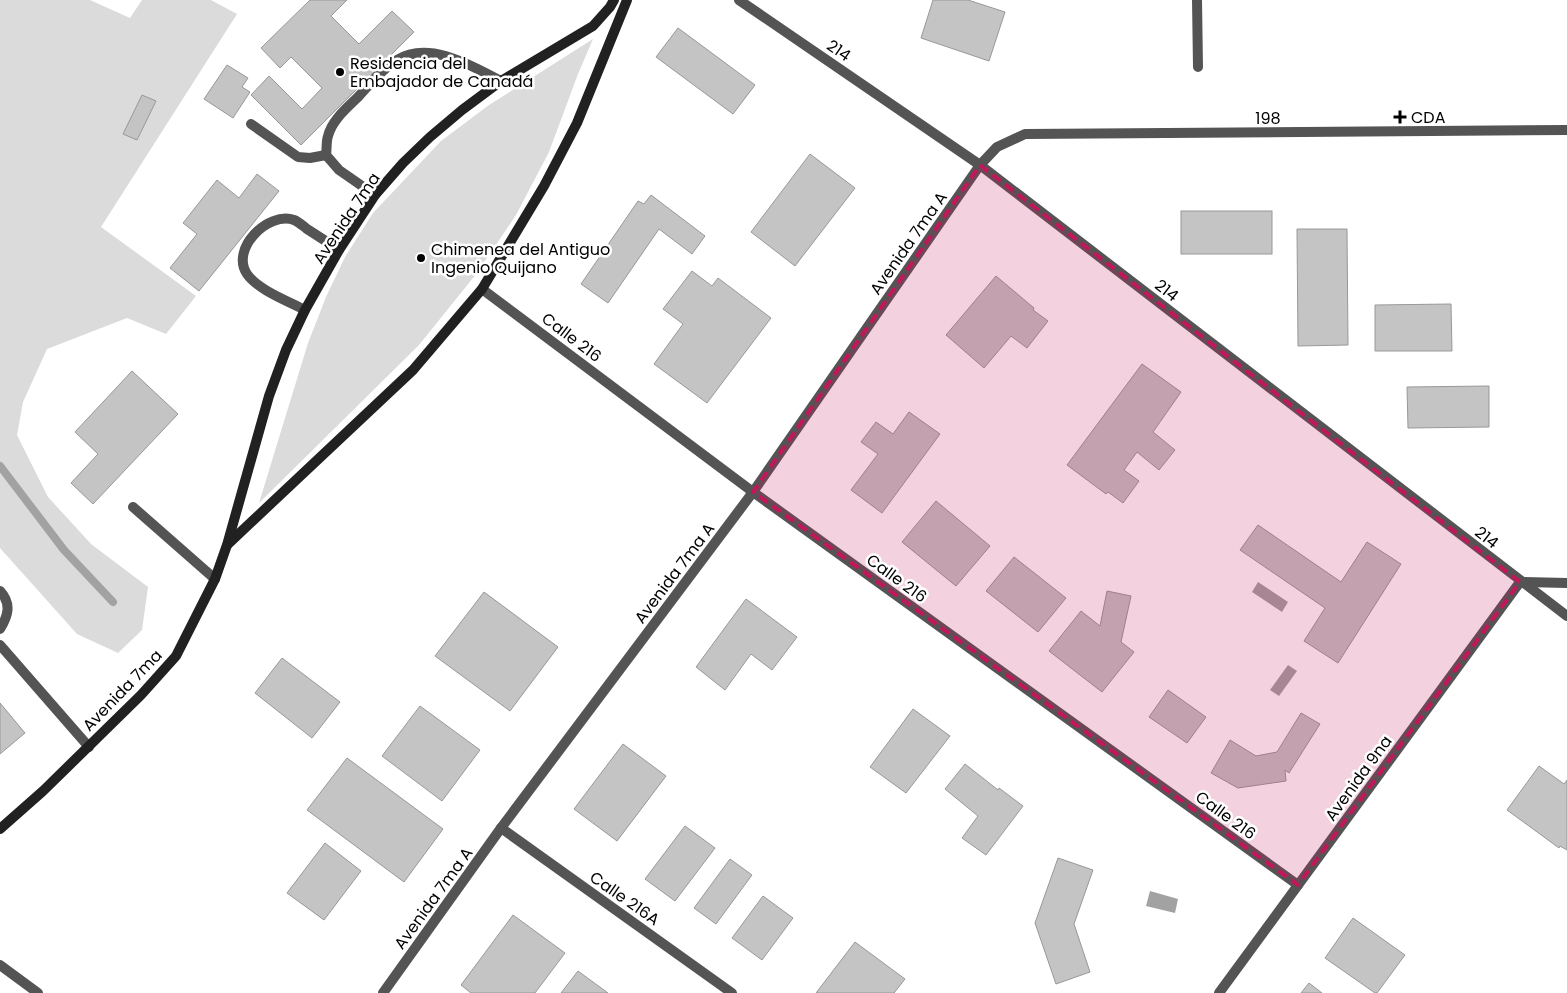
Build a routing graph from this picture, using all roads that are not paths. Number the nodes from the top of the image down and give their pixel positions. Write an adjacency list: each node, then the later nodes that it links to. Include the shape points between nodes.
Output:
1 (614, 0): 6 (main road, Avenida 7ma, via 592,26)
2 (627, 0): 13 (main road, Avenida 7ma, via 577,123 544,186)
3 (739, 0): 10 (street, 214)
4 (1197, 0): 5 (street)
5 (1198, 67)
6 (501, 81): 9 (street, via 464,62 439,54 414,53 397,60 337,118 328,136); 11 (main road, Avenida 7ma, via 430,136)
7 (251, 124): 9 (street, via 298,157)
8 (1567, 130): 10 (street, 198, via 1025,134 997,147)
9 (326, 155): 11 (street, via 339,170)
10 (980, 164): 15 (street, Avenida 7ma A); 19 (street, 214)
11 (375, 195): 12 (main road, Avenida 7ma)
12 (339, 250): 14 (main road, Avenida 7ma); 14 (street, via 294,220 277,220 260,228 244,250 242,260 247,274 260,286)
13 (482, 289): 15 (street, Calle 216); 17 (main road, Avenida 7ma, via 413,370)
14 (305, 310): 17 (main road, Avenida 7ma, via 269,396)
15 (754, 492): 26 (street, Avenida 7ma A); 28 (street, Calle 216)
16 (133, 507): 18 (street)
17 (228, 545): 18 (main road, Avenida 7ma)
18 (215, 579): 25 (main road, Avenida 7ma, via 176,656)
19 (1520, 582): 20 (street); 22 (street, 214); 28 (street, Avenida 9na)
20 (1567, 583)
21 (0, 591): 23 (street, via 6,597 8,616)
22 (1567, 616)
23 (0, 629)
24 (0, 645): 25 (street)
25 (89, 747): 27 (main road, Avenida 7ma)
26 (501, 828): 31 (street, Avenida 7ma A); 32 (street, Calle 216A)
27 (0, 829)
28 (1298, 886): 33 (street, Avenida 9na)
29 (0, 965): 30 (street)
30 (38, 993)
31 (383, 993)
32 (732, 993)
33 (1219, 993)

